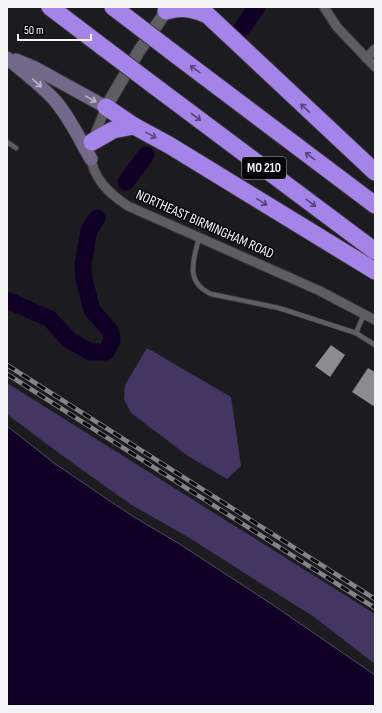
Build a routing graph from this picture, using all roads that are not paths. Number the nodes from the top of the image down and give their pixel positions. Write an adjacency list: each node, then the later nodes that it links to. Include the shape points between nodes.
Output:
1 (50, 7): 18 (highway, MO 210, one-way to 18, bridge)
2 (324, 7): 8 (street, via 337,27)
3 (167, 9): 4 (highway); 10 (street)
4 (202, 10): 15 (highway, one-way to 4)
5 (119, 12): 16 (highway, MO 210, one-way to 5, bridge)
6 (375, 49): 8 (street)
7 (7, 57): 10 (main road, one-way to 10, via 35,68); 14 (main road, one-way to 14, via 57,103)
8 (366, 58): 9 (street)
9 (375, 67)
10 (106, 107): 11 (highway); 14 (street)
11 (134, 126): 14 (highway, via 113,130); 19 (highway, one-way to 19)
12 (7, 142): 13 (lane)
13 (16, 148)
14 (91, 150): 17 (street, NORTHEAST BIRMINGHAM ROAD, via 92,166 96,176 112,194)
15 (375, 172)
16 (375, 204)
17 (199, 238): 20 (street, NORTHEAST BIRMINGHAM ROAD, via 320,291); 22 (lane, via 194,257 194,279 205,292 280,308)
18 (375, 251)
19 (375, 271)
20 (364, 314): 21 (street, NORTHEAST BIRMINGHAM ROAD); 22 (lane)
21 (375, 320)
22 (356, 333): 23 (lane)
23 (375, 345)

